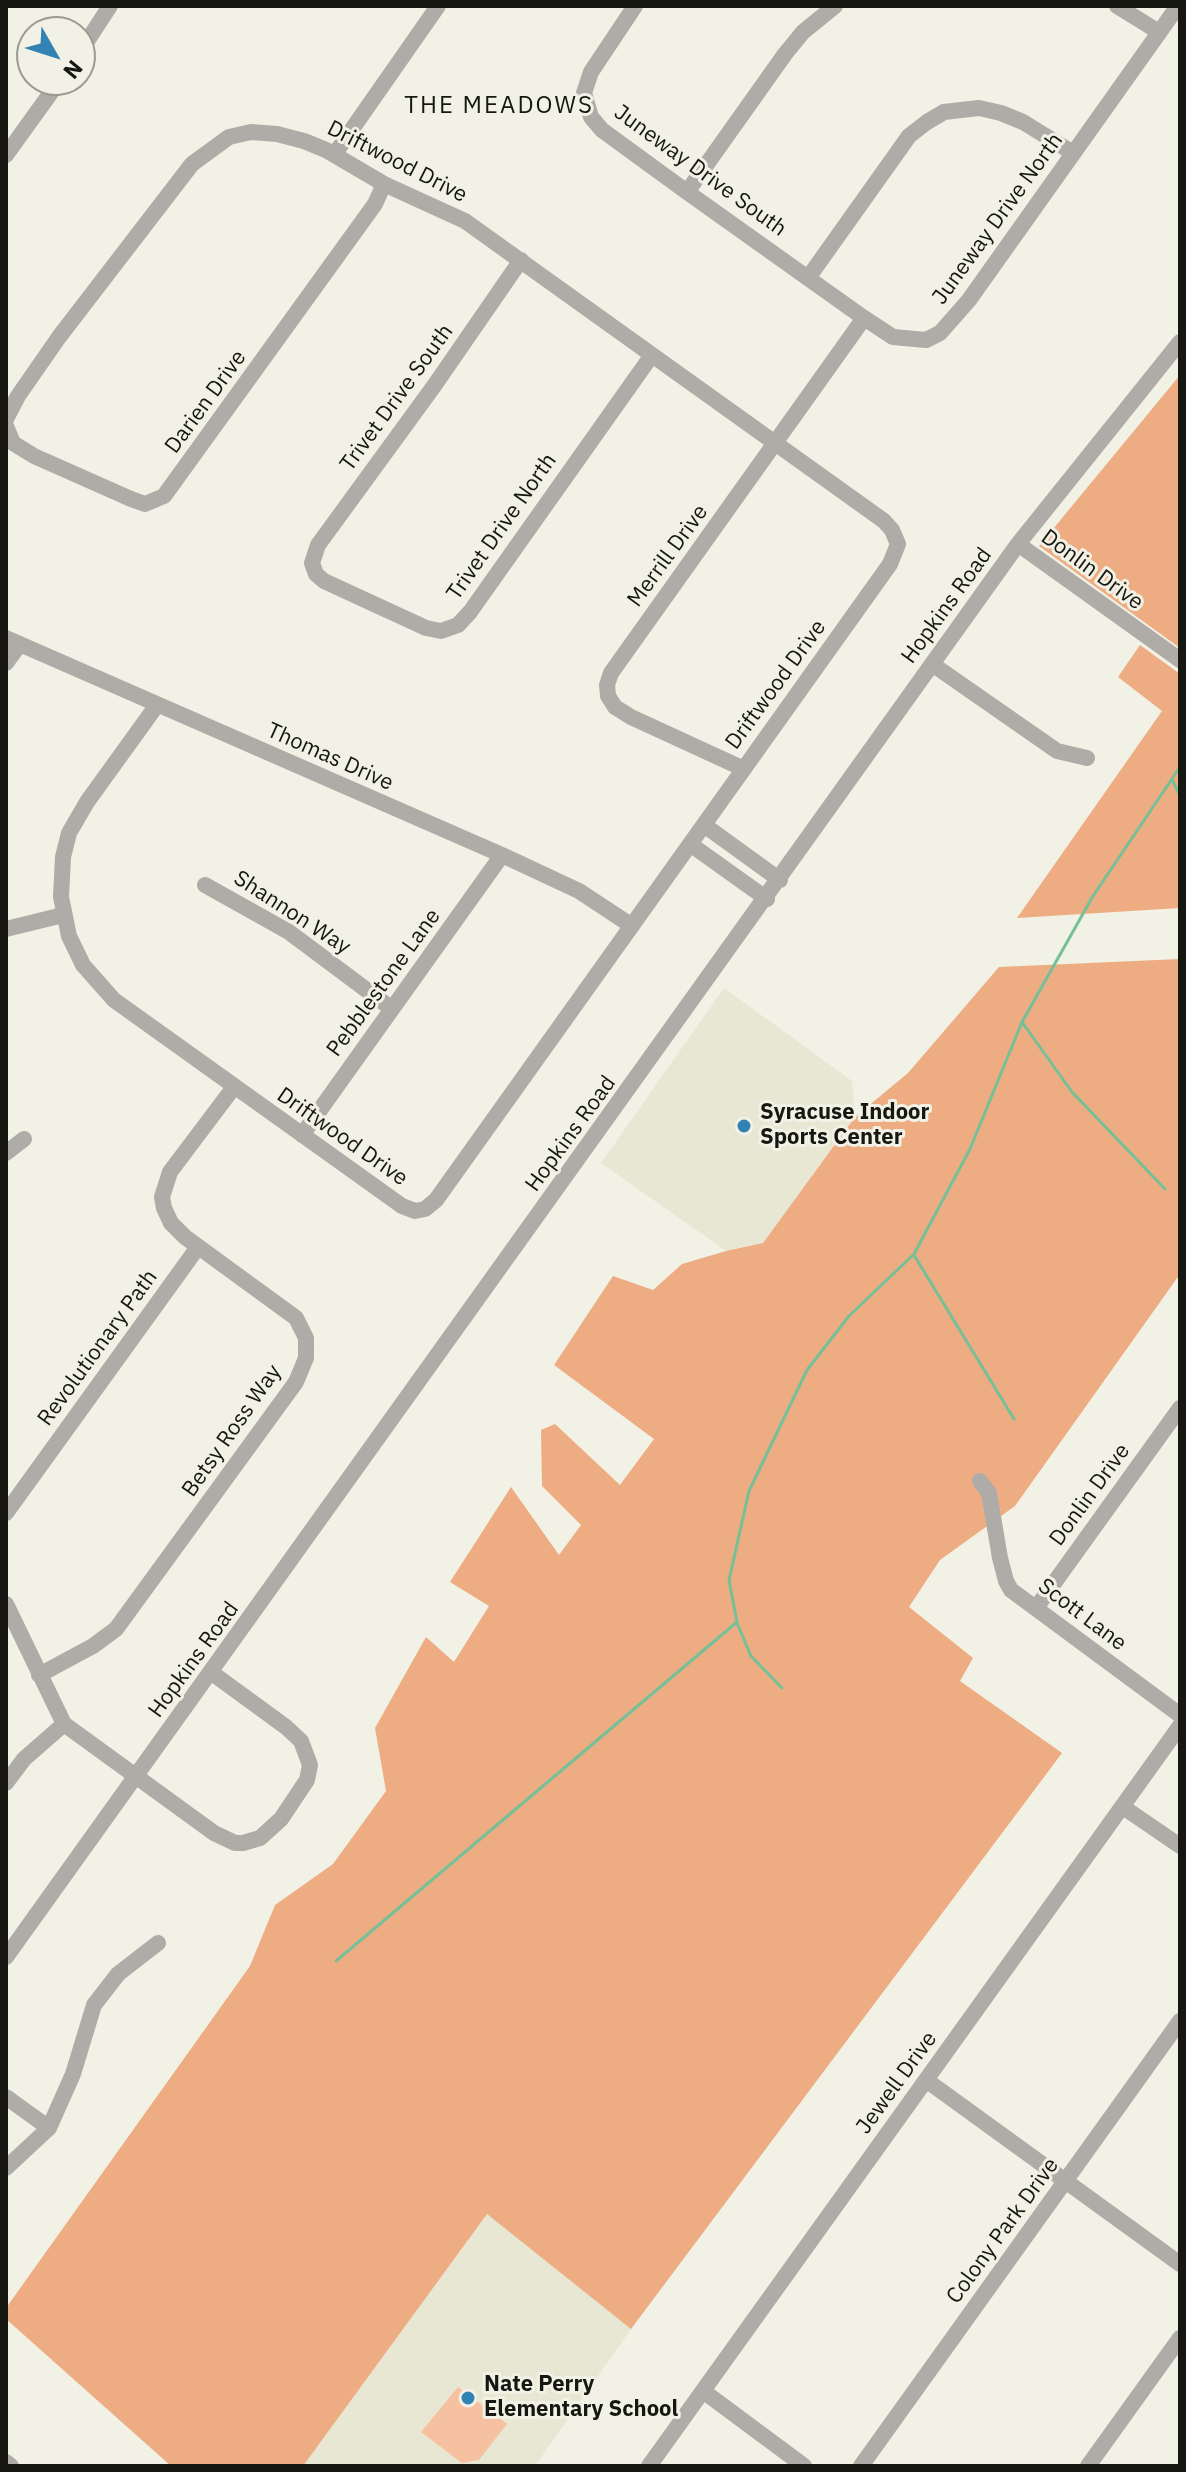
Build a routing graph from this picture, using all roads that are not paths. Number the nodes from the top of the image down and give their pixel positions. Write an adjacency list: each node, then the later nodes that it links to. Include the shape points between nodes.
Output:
1 (110, 6): 7 (street)
2 (438, 6): 12 (street)
3 (635, 6): 14 (street, Juneway Drive South, via 591,72 586,105 602,130)
4 (835, 6): 14 (street, via 785,54)
5 (1117, 6): 8 (street)
6 (1178, 6): 8 (street, Juneway Drive North)
7 (96, 27)
8 (1159, 32): 10 (street, Juneway Drive North)
9 (48, 96): 11 (street)
10 (1073, 153): 16 (street, via 1001,113 979,108 944,112 909,136); 17 (street, Juneway Drive North, via 940,333 926,340 893,337)
11 (6, 155)
12 (334, 155): 13 (street, Driftwood Drive); 20 (street, Driftwood Drive, via 277,134 251,132 217,143 192,164 59,337)
13 (384, 184): 15 (street, Driftwood Drive, via 465,221); 21 (street, Darien Drive, via 375,204 164,496 145,504 131,499 34,456 13,443)
14 (687, 192): 16 (street, Juneway Drive South)
15 (521, 260): 19 (street, Driftwood Drive); 24 (street, Trivet Drive South, via 318,545)
16 (808, 278): 17 (street, Juneway Drive North)
17 (864, 318): 22 (street, Merrill Drive)
18 (1180, 342): 23 (street, Hopkins Road)
19 (652, 355): 22 (street, Driftwood Drive); 24 (street, Trivet Drive North, via 458,625 441,631 426,628 324,581)
20 (6, 419)
21 (6, 428)
22 (776, 444): 31 (street, Driftwood Drive, via 884,521 898,544 890,564); 31 (street, Merrill Drive, via 607,685 615,707 631,717)
23 (1018, 544): 26 (street, Donlin Drive); 28 (street, Hopkins Road)
24 (312, 563)
25 (13, 641): 27 (street); 29 (street, Thomas Drive)
26 (1180, 660)
27 (6, 663)
28 (932, 664): 30 (street, via 1057,751); 35 (street, Hopkins Road)
29 (157, 705): 34 (street, Thomas Drive); 38 (street, Driftwood Drive, via 69,833 60,877)
30 (1087, 758)
31 (744, 769): 32 (street, Driftwood Drive)
32 (704, 825): 33 (street, Driftwood Drive); 35 (street)
33 (690, 844): 37 (street); 39 (street, Driftwood Drive)
34 (502, 855): 39 (street, Thomas Drive, via 579,891); 41 (street, Pebblestone Lane)
35 (780, 880): 37 (street, Hopkins Road)
36 (205, 885): 41 (street, Shannon Way, via 289,932)
37 (767, 899): 52 (street, Hopkins Road)
38 (63, 915): 40 (street); 42 (street, Driftwood Drive, via 83,965 101,987)
39 (632, 926): 43 (street, Driftwood Drive, via 425,1209 402,1206)
40 (6, 929)
41 (392, 1009): 43 (street, Pebblestone Lane)
42 (234, 1087): 43 (street, Driftwood Drive); 46 (street, Betsy Ross Way, via 170,1172 162,1197 171,1223)
43 (302, 1135)
44 (24, 1139): 45 (street)
45 (6, 1153)
46 (198, 1247): 49 (street, Revolutionary Path); 53 (street, Betsy Ross Way, via 296,1318 306,1338 306,1358 296,1382 116,1629)
47 (1180, 1408): 51 (street, Donlin Drive)
48 (980, 1481): 51 (street, Scott Lane, via 989,1493 1006,1581)
49 (6, 1513)
50 (6, 1604): 53 (street)
51 (1036, 1608): 54 (street, Scott Lane)
52 (212, 1673): 57 (street, Hopkins Road); 57 (street, via 286,1727 304,1747 310,1765 307,1780 281,1819 260,1838 235,1843)
53 (39, 1675): 55 (street)
54 (1180, 1715)
55 (64, 1724): 57 (street); 58 (street)
56 (1180, 1726): 59 (street, Jewell Drive)
57 (136, 1777): 62 (street, Hopkins Road)
58 (6, 1783)
59 (1123, 1807): 60 (street); 64 (street, Jewell Drive)
60 (1180, 1846)
61 (158, 1943): 66 (street, via 118,1974 94,2005)
62 (6, 1957)
63 (1180, 2021): 68 (street, Colony Park Drive)
64 (926, 2080): 68 (street); 71 (street, Jewell Drive)
65 (6, 2097): 66 (street)
66 (49, 2128): 67 (street)
67 (6, 2168)
68 (1065, 2182): 69 (street); 76 (street, Colony Park Drive)
69 (1180, 2264)
70 (1180, 2338): 77 (street)
71 (703, 2391): 74 (street, Jewell Drive); 75 (street)
72 (6, 2462): 73 (street)
73 (11, 2466)
74 (649, 2466)
75 (804, 2466)
76 (861, 2466)
77 (1088, 2466)

